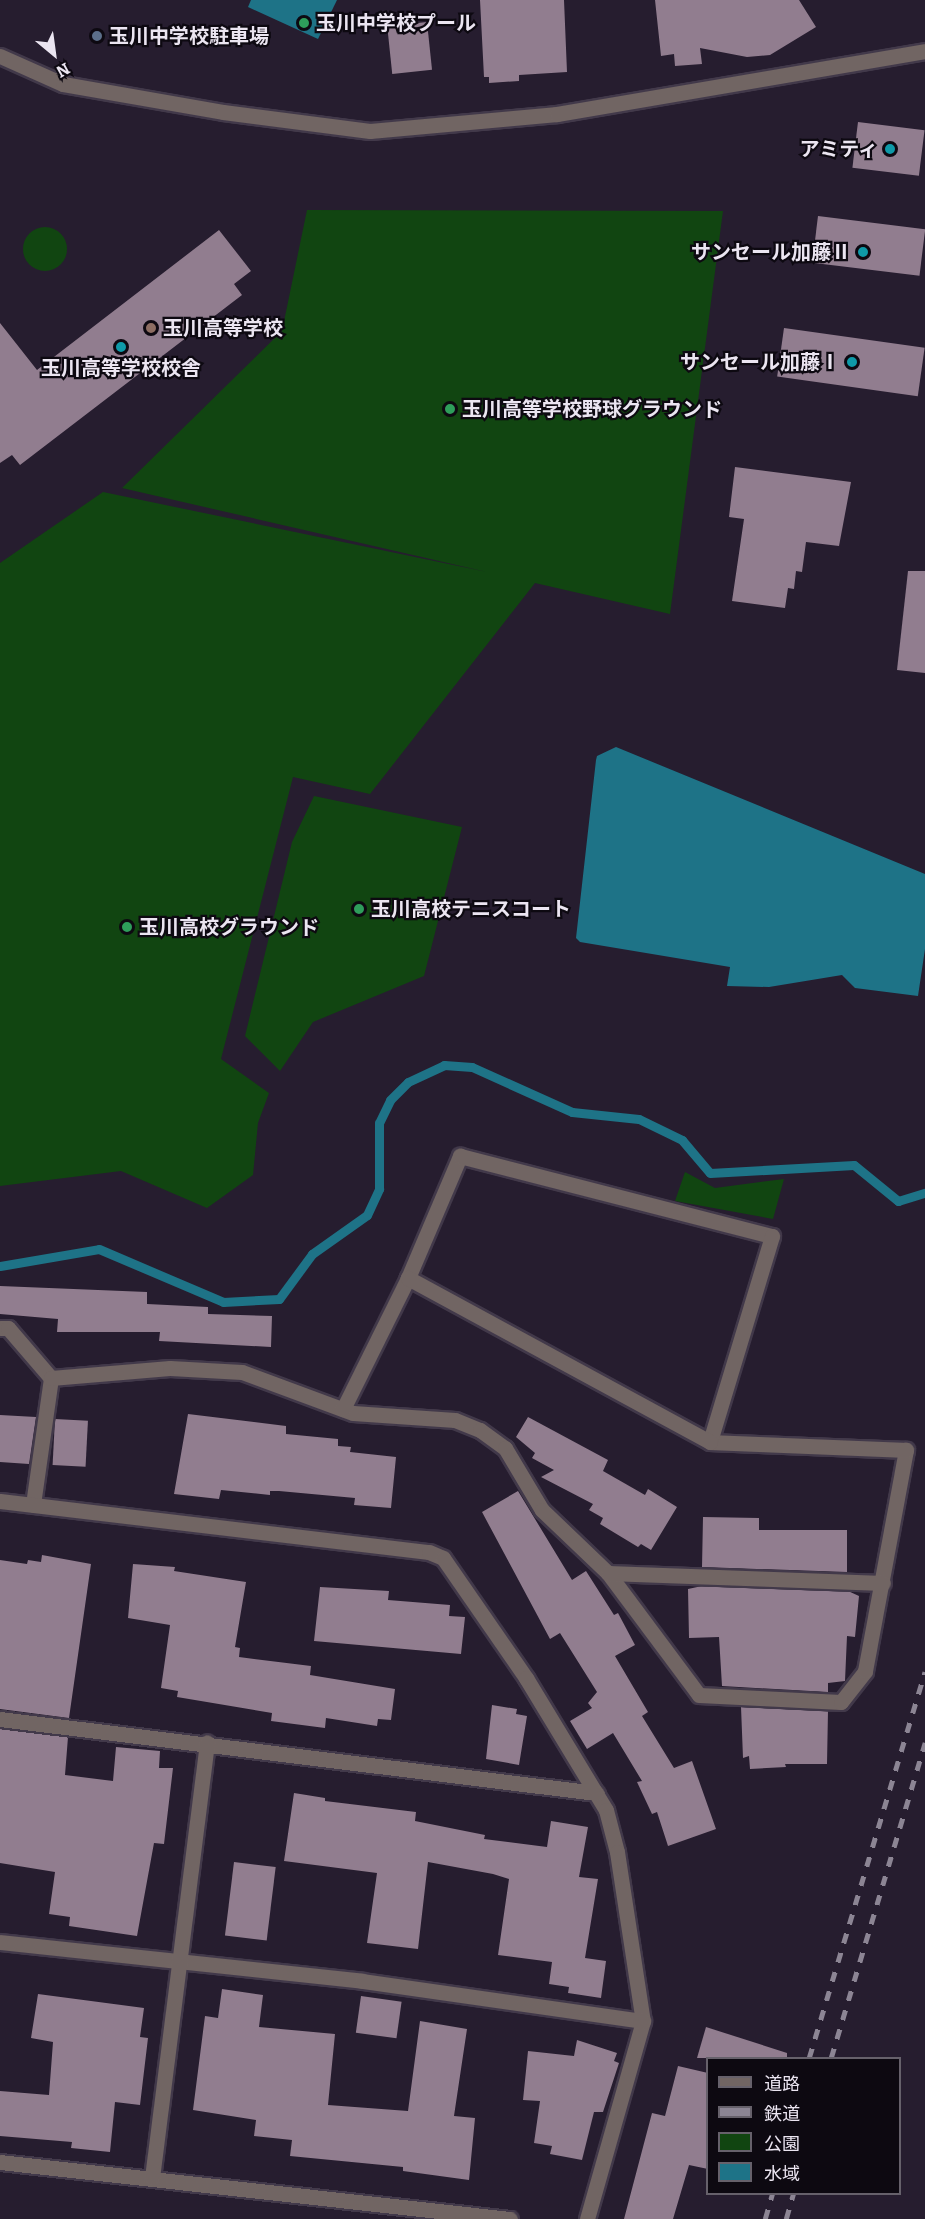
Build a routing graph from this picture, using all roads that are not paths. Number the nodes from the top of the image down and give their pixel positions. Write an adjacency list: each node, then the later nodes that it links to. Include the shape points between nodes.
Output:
1 (925, 51): 2 (street, via 557,114 370,131 63,84)
2 (0, 56)
3 (408, 1278): 6 (street); 7 (street); 7 (street, via 460,1156 772,1236)
4 (0, 1328): 5 (street, via 8,1328)
5 (51, 1378): 6 (street, via 170,1368 242,1372); 9 (street)
6 (343, 1409): 10 (street, via 455,1420 480,1430 505,1448 542,1510)
7 (710, 1442): 11 (street, via 906,1450)
8 (0, 1501): 9 (street)
9 (33, 1505): 14 (street, via 429,1552 443,1558 526,1678)
10 (608, 1573): 11 (street); 11 (street, via 699,1695 841,1702 865,1671)
11 (883, 1582)
12 (0, 1719): 13 (street)
13 (207, 1742): 14 (street); 16 (street)
14 (596, 1793): 17 (street, via 606,1810 617,1852)
15 (0, 1942): 16 (street)
16 (178, 1962): 17 (street, via 362,1981); 19 (street)
17 (644, 2021): 21 (street)
18 (0, 2162): 19 (street)
19 (152, 2178): 20 (street)
20 (510, 2219)
21 (587, 2219)

